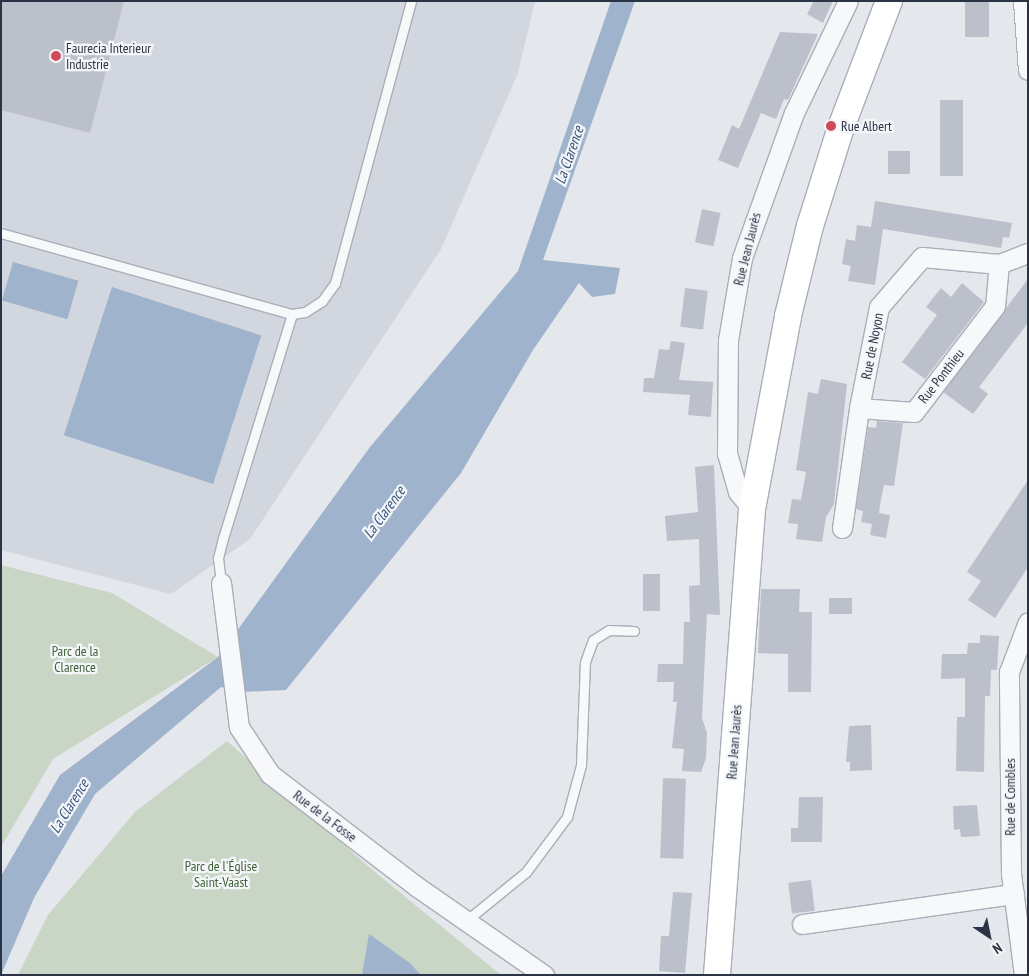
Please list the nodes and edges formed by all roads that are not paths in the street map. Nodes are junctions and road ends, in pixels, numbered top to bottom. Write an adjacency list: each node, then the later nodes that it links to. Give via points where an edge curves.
1 (411, 1): 10 (lane, via 335,283 322,301 306,312)
2 (848, 1): 12 (street, Rue Jean Jaurès, via 794,113 742,258 728,340 727,453 738,492)
3 (889, 1): 12 (main road, Rue Jean Jaurès, via 840,130 810,226 788,316)
4 (1024, 1): 5 (street)
5 (1026, 24): 6 (street)
6 (1028, 70)
7 (1, 234): 10 (lane)
8 (1028, 253): 9 (street)
9 (1000, 264): 11 (street, Rue Ponthieu, via 995,306 914,412); 11 (street, Rue de Noyon, via 922,257 879,307)
10 (292, 314): 14 (lane, via 223,538 218,558)
11 (859, 408): 13 (street)
12 (752, 509): 21 (main road, Rue Jean Jaurès)
13 (842, 528)
14 (221, 583): 18 (street, Rue de la Fosse, via 233,705 239,727 270,774)
15 (1028, 622): 17 (street, Rue de Combles, via 1009,672)
16 (634, 631): 18 (lane, via 609,630 593,640 585,662 581,765 567,817 526,872)
17 (1014, 894): 19 (street); 22 (street, Rue de Combles)
18 (467, 920): 20 (street, Rue de la Fosse)
19 (802, 924)
20 (544, 975)
21 (717, 975)
22 (1024, 975)

